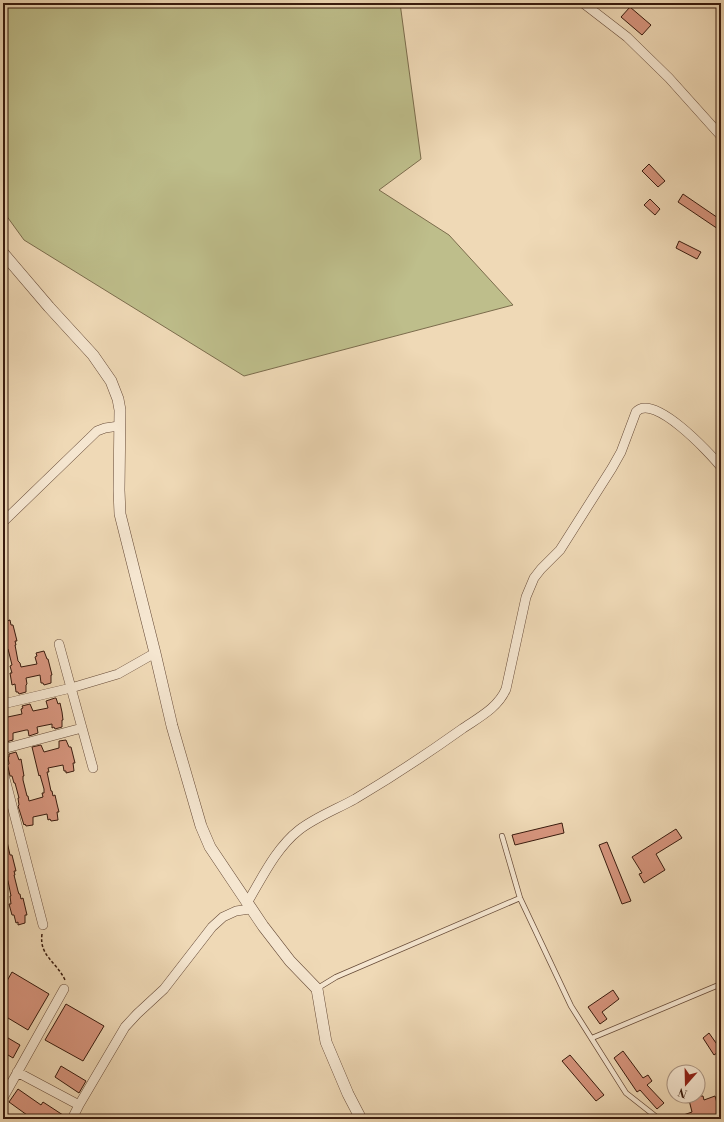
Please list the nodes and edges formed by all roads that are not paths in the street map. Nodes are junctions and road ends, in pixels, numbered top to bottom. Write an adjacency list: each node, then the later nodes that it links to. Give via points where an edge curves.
1 (583, 3): 2 (street, via 627,37 669,78)
2 (721, 136)
3 (3, 252): 4 (street, via 93,355 107,375 118,400)
4 (119, 426): 6 (street, via 97,431); 8 (street, via 120,514)
5 (721, 467): 17 (street, via 702,445 678,424 650,409 639,408 622,452 560,550 530,584 502,697 489,710 398,773 301,828 272,862)
6 (3, 522)
7 (59, 644): 9 (street)
8 (155, 653): 9 (street, via 118,674); 17 (street, via 172,726 201,826 210,848)
9 (71, 688): 10 (street); 11 (street)
10 (3, 704)
11 (82, 728): 12 (street); 13 (street)
12 (3, 749)
13 (93, 768)
14 (3, 771): 18 (street)
15 (502, 836): 16 (lane)
16 (520, 898): 21 (lane, via 336,977); 22 (lane, via 571,1006)
17 (249, 906): 21 (street, via 290,960); 25 (street, via 223,917 212,927 164,989 125,1027)
18 (43, 925)
19 (721, 984): 22 (lane)
20 (64, 989): 23 (street)
21 (317, 989): 27 (street, via 326,1042)
22 (592, 1038): 28 (lane, via 626,1093)
23 (18, 1072): 24 (street); 25 (street)
24 (3, 1098)
25 (79, 1105): 26 (street)
26 (72, 1119)
27 (361, 1119)
28 (659, 1119)

